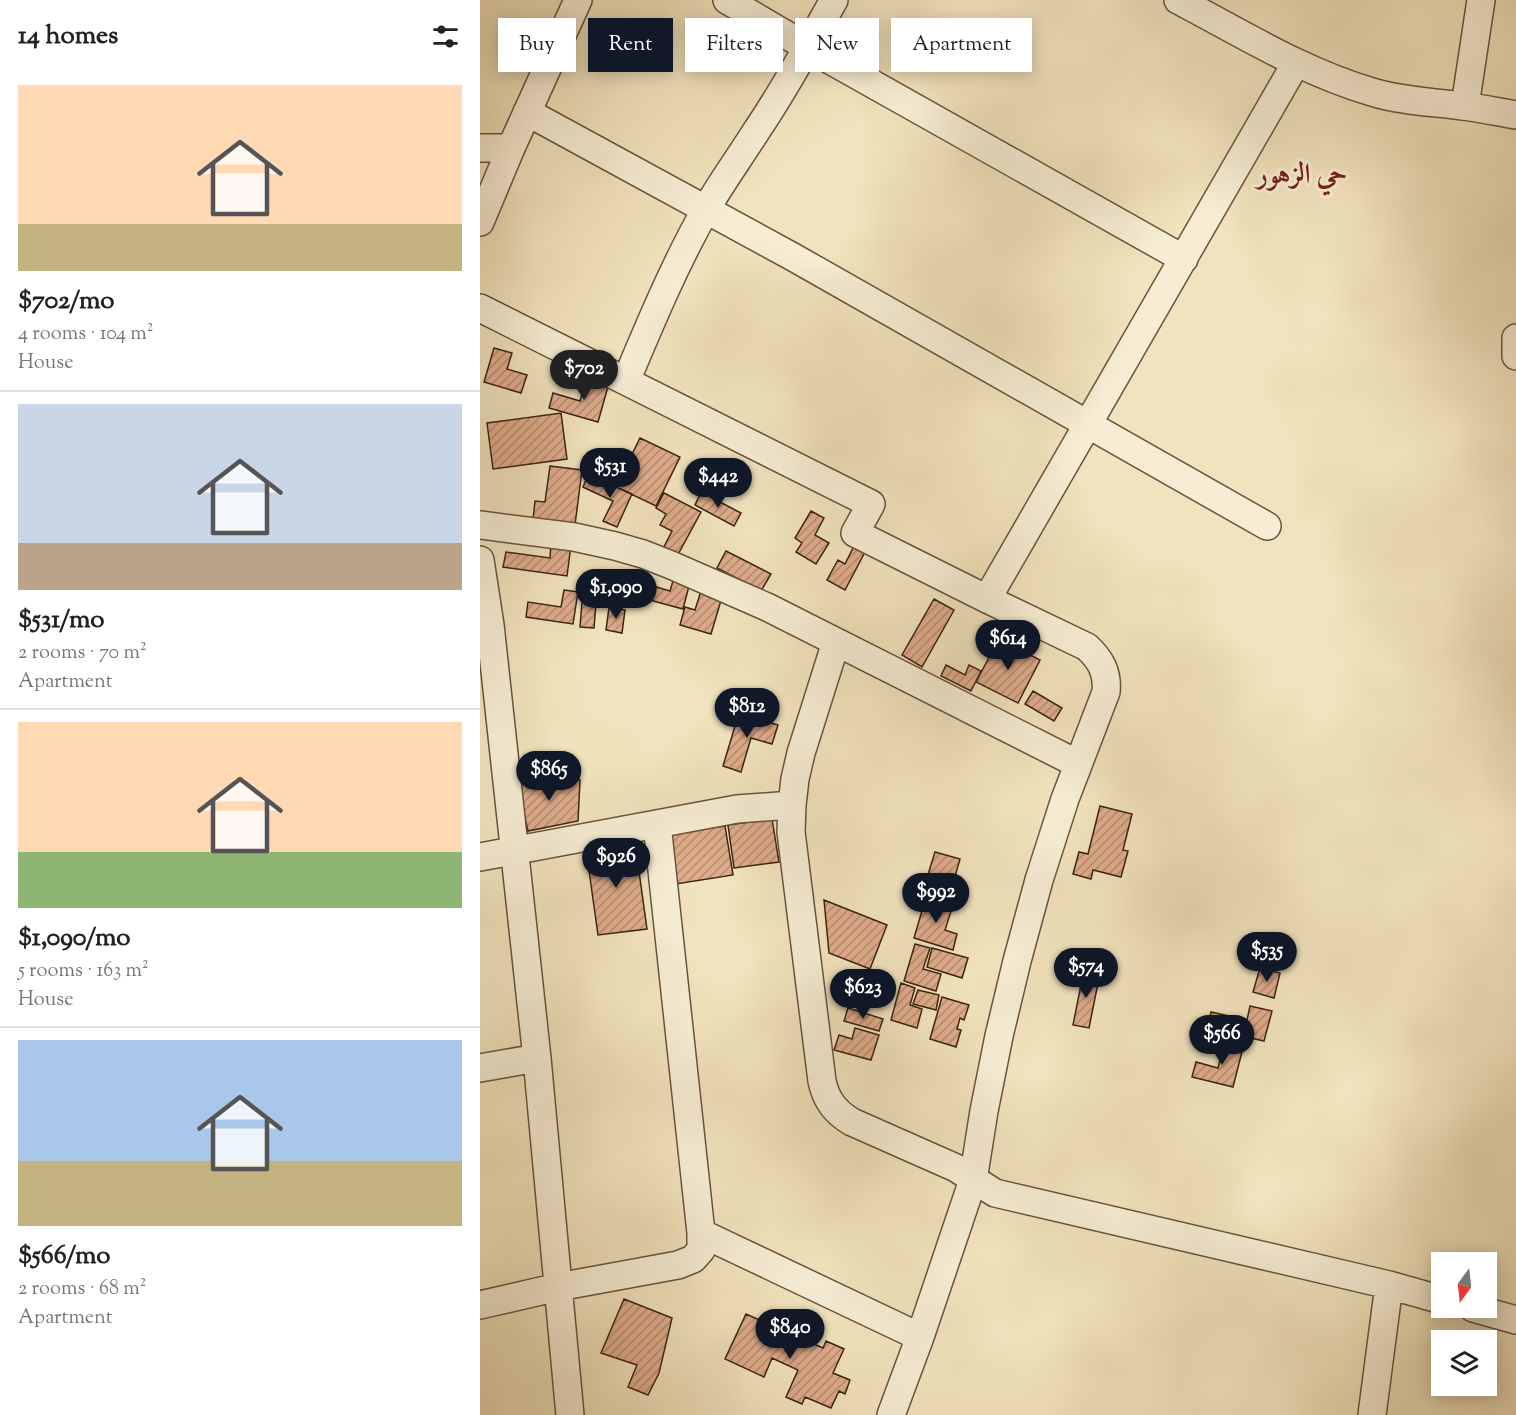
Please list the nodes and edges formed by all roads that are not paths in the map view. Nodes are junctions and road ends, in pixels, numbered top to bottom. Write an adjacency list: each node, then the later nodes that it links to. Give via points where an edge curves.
1 (578, 0): 12 (street)
2 (727, 0): 7 (street)
3 (834, 0): 6 (street)
4 (1178, 0): 8 (street)
5 (1481, 0): 11 (street)
6 (824, 18)
7 (795, 40)
8 (1296, 63): 11 (street, via 1374,93); 18 (street)
9 (795, 67): 16 (street)
10 (851, 72): 18 (street)
11 (1465, 106): 13 (street)
12 (527, 112): 15 (street); 16 (street)
13 (1516, 115)
14 (480, 148): 15 (street)
15 (511, 148): 17 (street)
16 (706, 209): 22 (street, via 664,291); 23 (street)
17 (480, 222)
18 (1184, 259): 23 (street)
19 (480, 308): 22 (street)
20 (1516, 338): 21 (street)
21 (1516, 356)
22 (626, 381): 27 (street, via 870,504 855,533)
23 (1088, 424): 25 (street); 27 (street)
24 (480, 525): 29 (street, via 574,537 644,554)
25 (1267, 526)
26 (480, 560): 28 (street)
27 (987, 599): 30 (street, via 1087,647 1102,666 1106,692)
28 (485, 626): 33 (street)
29 (836, 642): 30 (street); 31 (street, via 801,753)
30 (1078, 764): 37 (street, via 1042,870 1017,961)
31 (792, 806): 32 (street, via 736,809); 37 (street, via 794,858 827,1099 841,1116 956,1168)
32 (657, 824): 33 (street); 38 (street)
33 (514, 851): 34 (street); 35 (street)
34 (480, 857)
35 (537, 1058): 36 (street); 40 (street)
36 (480, 1068)
37 (973, 1180): 39 (street, via 995,1193); 45 (street)
38 (701, 1233): 40 (street, via 701,1250 678,1265); 45 (street)
39 (1389, 1286): 41 (street); 48 (street)
40 (558, 1287): 42 (street); 46 (street)
41 (1431, 1297)
42 (480, 1305)
43 (1497, 1315): 44 (street)
44 (1516, 1320)
45 (920, 1337): 47 (street)
46 (570, 1415)
47 (891, 1415)
48 (1372, 1415)

